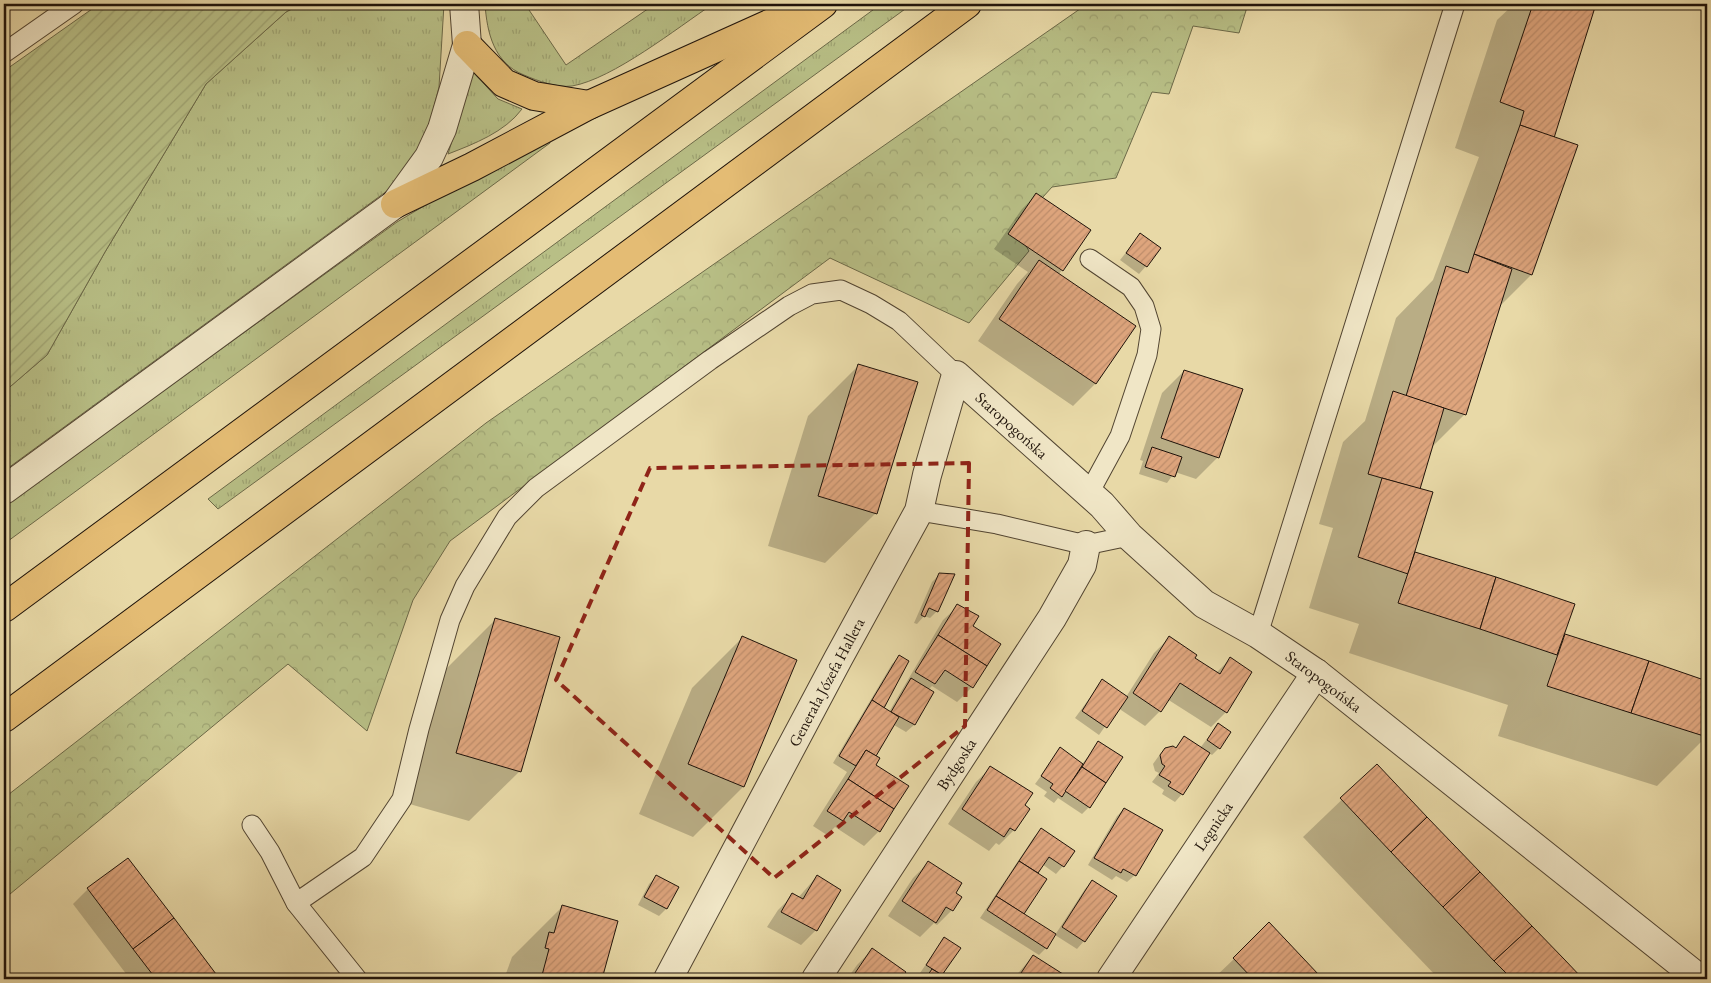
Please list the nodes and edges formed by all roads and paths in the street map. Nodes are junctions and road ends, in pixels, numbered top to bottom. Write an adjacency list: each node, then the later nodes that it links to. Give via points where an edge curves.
1 (74, 4): 8 (lane)
2 (464, 4): 7 (street)
3 (814, 4): 9 (highway)
4 (823, 4): 18 (highway)
5 (967, 4): 21 (highway)
6 (1455, 4): 19 (lane)
7 (466, 45): 9 (highway, via 504,83 534,96); 10 (street, via 442,129 429,157)
8 (4, 53)
9 (589, 105): 10 (highway)
10 (395, 204): 13 (street)
11 (1090, 259): 14 (lane, via 1132,287 1144,306 1151,329 1148,355 1120,436)
12 (956, 375): 14 (street, Staropogońska); 15 (street, Generała Józefa Hallera); 23 (lane, via 899,321 871,304 840,290 812,294 710,360 536,488 507,517 465,586 450,620 402,799 363,857)
13 (4, 490)
14 (1089, 493): 16 (street, Staropogońska)
15 (919, 512): 17 (lane, via 997,524); 25 (street, Generała Józefa Hallera)
16 (1129, 536): 17 (lane); 19 (street, Staropogońska, via 1204,604)
17 (1086, 545): 26 (street, Bydgoska, via 1082,565 1052,618)
18 (4, 608)
19 (1258, 634): 20 (street, Staropogońska)
20 (1316, 673): 27 (street, Legnicka); 28 (street, Staropogońska)
21 (4, 718)
22 (252, 825): 23 (lane)
23 (296, 903): 24 (lane)
24 (357, 979)
25 (668, 979)
26 (816, 979)
27 (1111, 979)
28 (1700, 979)

